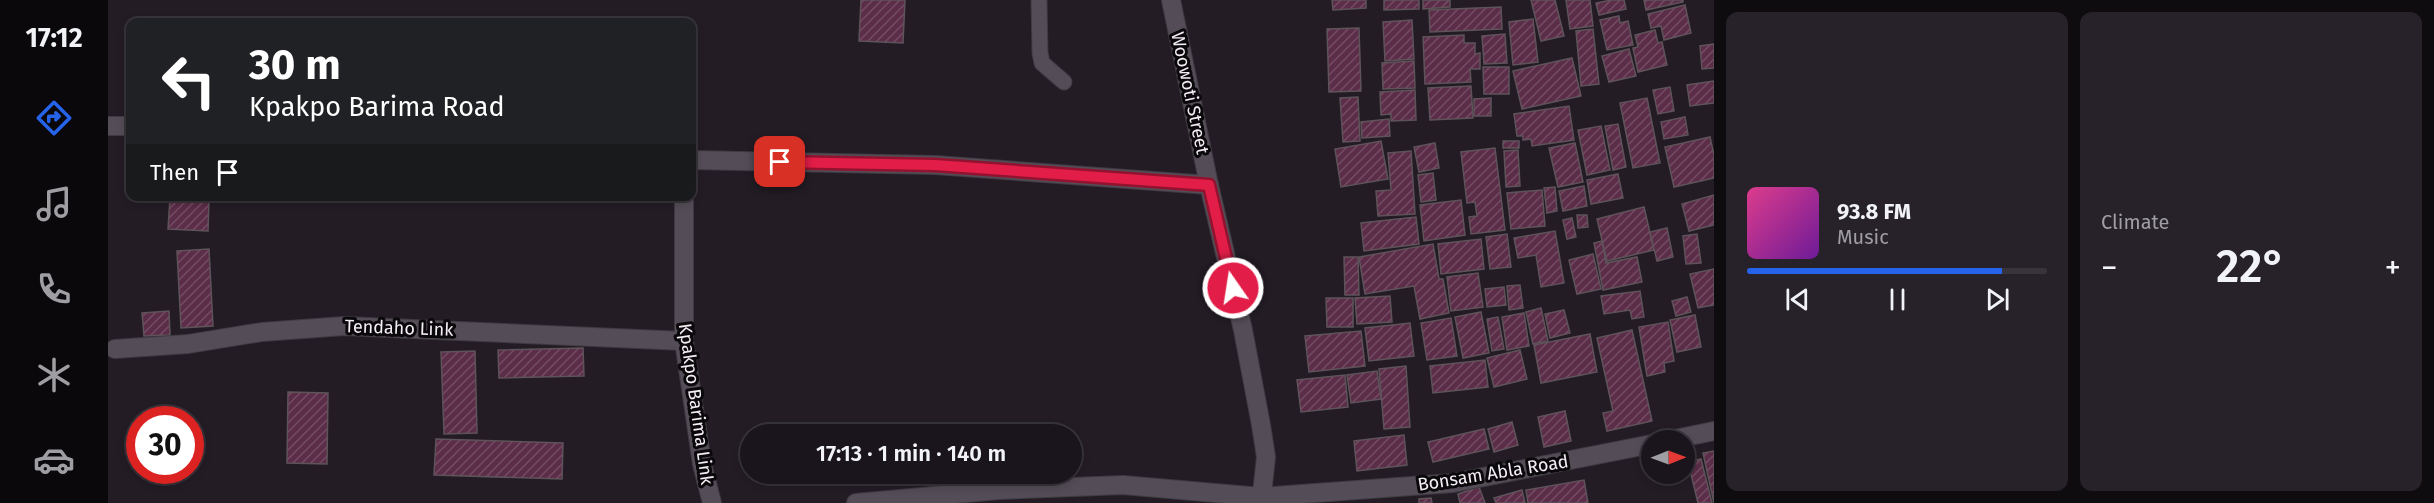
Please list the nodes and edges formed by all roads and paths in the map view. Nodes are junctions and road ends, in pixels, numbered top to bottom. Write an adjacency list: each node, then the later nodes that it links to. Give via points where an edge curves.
1 (1039, 0): 3 (lane, via 1042,63)
2 (1171, 0): 7 (street, Woowoti Street)
3 (1064, 82)
4 (108, 126): 5 (street)
5 (126, 126)
6 (696, 160): 7 (street, via 935,165)
7 (1209, 185): 14 (street, Woowoti Street, via 1261,425 1266,457)
8 (684, 201): 9 (street, Kpakpo Barima Link)
9 (684, 341): 10 (street, Tendaho Link, via 344,326); 15 (street, Kpakpo Barima Link, via 702,464)
10 (115, 349)
11 (1714, 431): 12 (street)
12 (1695, 435)
13 (1641, 446): 14 (street, Bonsam Abla Road, via 1453,483)
14 (1261, 500): 16 (street, via 1123,485 999,490)
15 (712, 503)
16 (856, 503)

